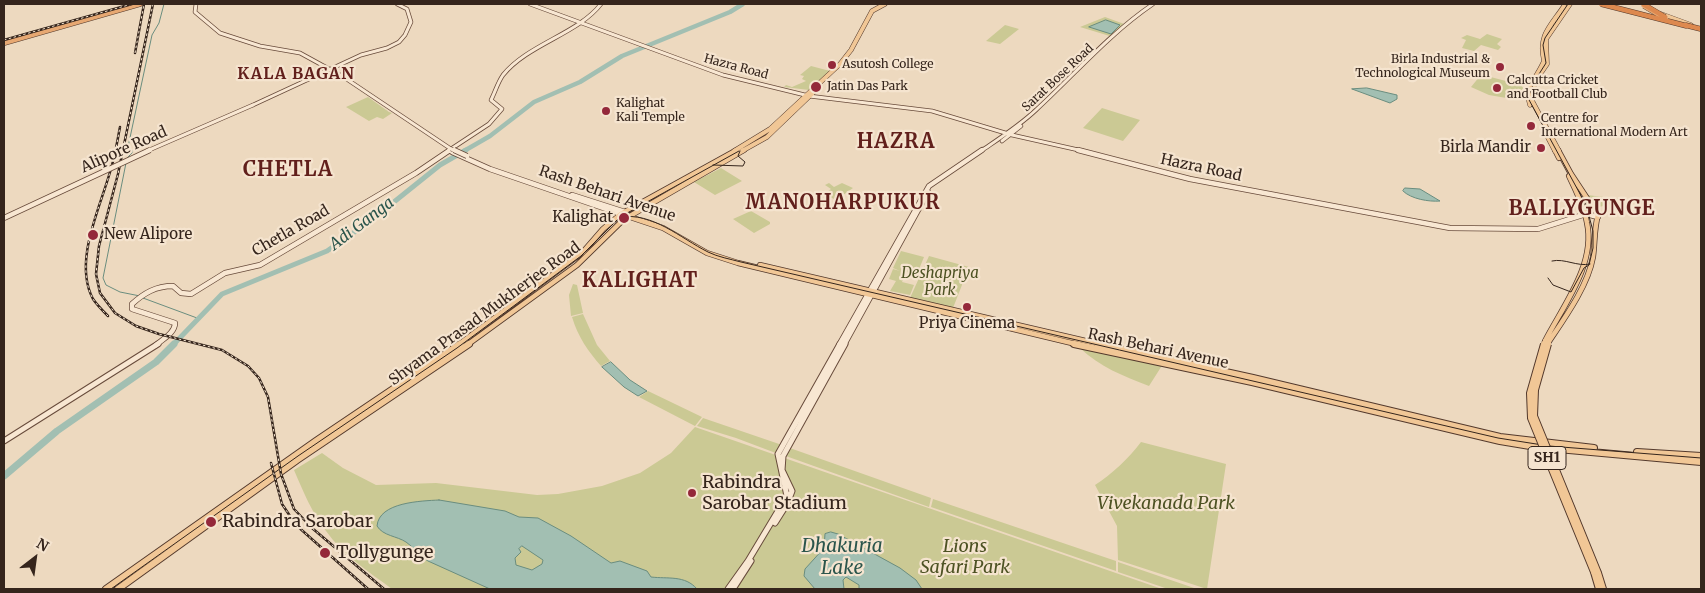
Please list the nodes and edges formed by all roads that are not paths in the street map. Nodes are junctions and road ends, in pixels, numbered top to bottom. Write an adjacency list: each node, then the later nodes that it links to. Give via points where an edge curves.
1 (139, 4): 17 (highway)
2 (196, 4): 19 (main road, via 195,12 216,32 260,46 300,52)
3 (397, 4): 19 (main road, Alipore Road, via 408,9 411,22 399,42)
4 (532, 4): 15 (main road)
5 (601, 4): 15 (main road)
6 (886, 4): 20 (main road, Shyama Prasad Mukherjee Road, via 874,11 842,67)
7 (1152, 4): 21 (main road, via 1127,22)
8 (1157, 4): 21 (main road, Sarat Bose Road, via 1128,24)
9 (1566, 4): 24 (main road, SH1, via 1542,41 1543,63 1532,81 1527,98 1580,196)
10 (1570, 4): 26 (main road, via 1546,39 1547,62 1530,97)
11 (1600, 4): 12 (highway, bridge, via 1686,26 1656,15); 14 (main road)
12 (1643, 4): 13 (main road); 14 (main road); 16 (highway, bridge, via 1661,16)
13 (1668, 17): 14 (main road); 16 (main road)
14 (1662, 18): 16 (main road)
15 (579, 23): 18 (main road); 18 (main road); 29 (main road, Chetla Road, via 523,56 502,76 491,100 502,109 489,124 402,182 262,264 225,273 191,294 181,293 171,285 148,291 132,304 132,309 175,323 171,334)
16 (1701, 29)
17 (4, 42)
18 (643, 43): 20 (main road, Hazra Road, via 714,73)
19 (329, 69): 22 (main road, bridge, via 428,138); 25 (main road, Alipore Road, bridge)
20 (810, 94): 21 (main road, Hazra Road, via 932,112); 23 (main road, Shyama Prasad Mukherjee Road, via 767,137)
21 (1010, 134): 24 (main road, Hazra Road, via 1190,179 1450,228 1538,229); 27 (main road, Sarat Bose Road, via 933,186); 27 (main road, via 929,186)
22 (466, 156): 23 (main road, Rash Behari Avenue); 23 (main road, via 497,172)
23 (627, 214): 27 (main road, Rash Behari Avenue, via 666,226 713,252); 33 (main road, Shyama Prasad Mukherjee Road, via 603,229 583,252 485,325); 34 (main road, Shyama Prasad Mukherjee Road, via 577,265 454,355)
24 (1586, 214): 26 (main road); 28 (main road, SH1, via 1589,230 1587,257)
25 (4, 217)
26 (1598, 217): 28 (main road, SH1, via 1588,274)
27 (871, 293): 30 (main road, Rash Behari Avenue, via 1500,437); 31 (main road, Rash Behari Avenue, via 1500,442); 35 (main road, via 778,454 778,470 787,488 787,496); 36 (main road, via 788,447 781,466 791,486 790,498)
28 (1551, 334): 32 (main road, SH1, bridge, via 1546,342 1535,390 1534,416)
29 (4, 441)
30 (1701, 456)
31 (1701, 462)
32 (1600, 588)
33 (106, 589)
34 (118, 589)
35 (728, 589)
36 (733, 589)

